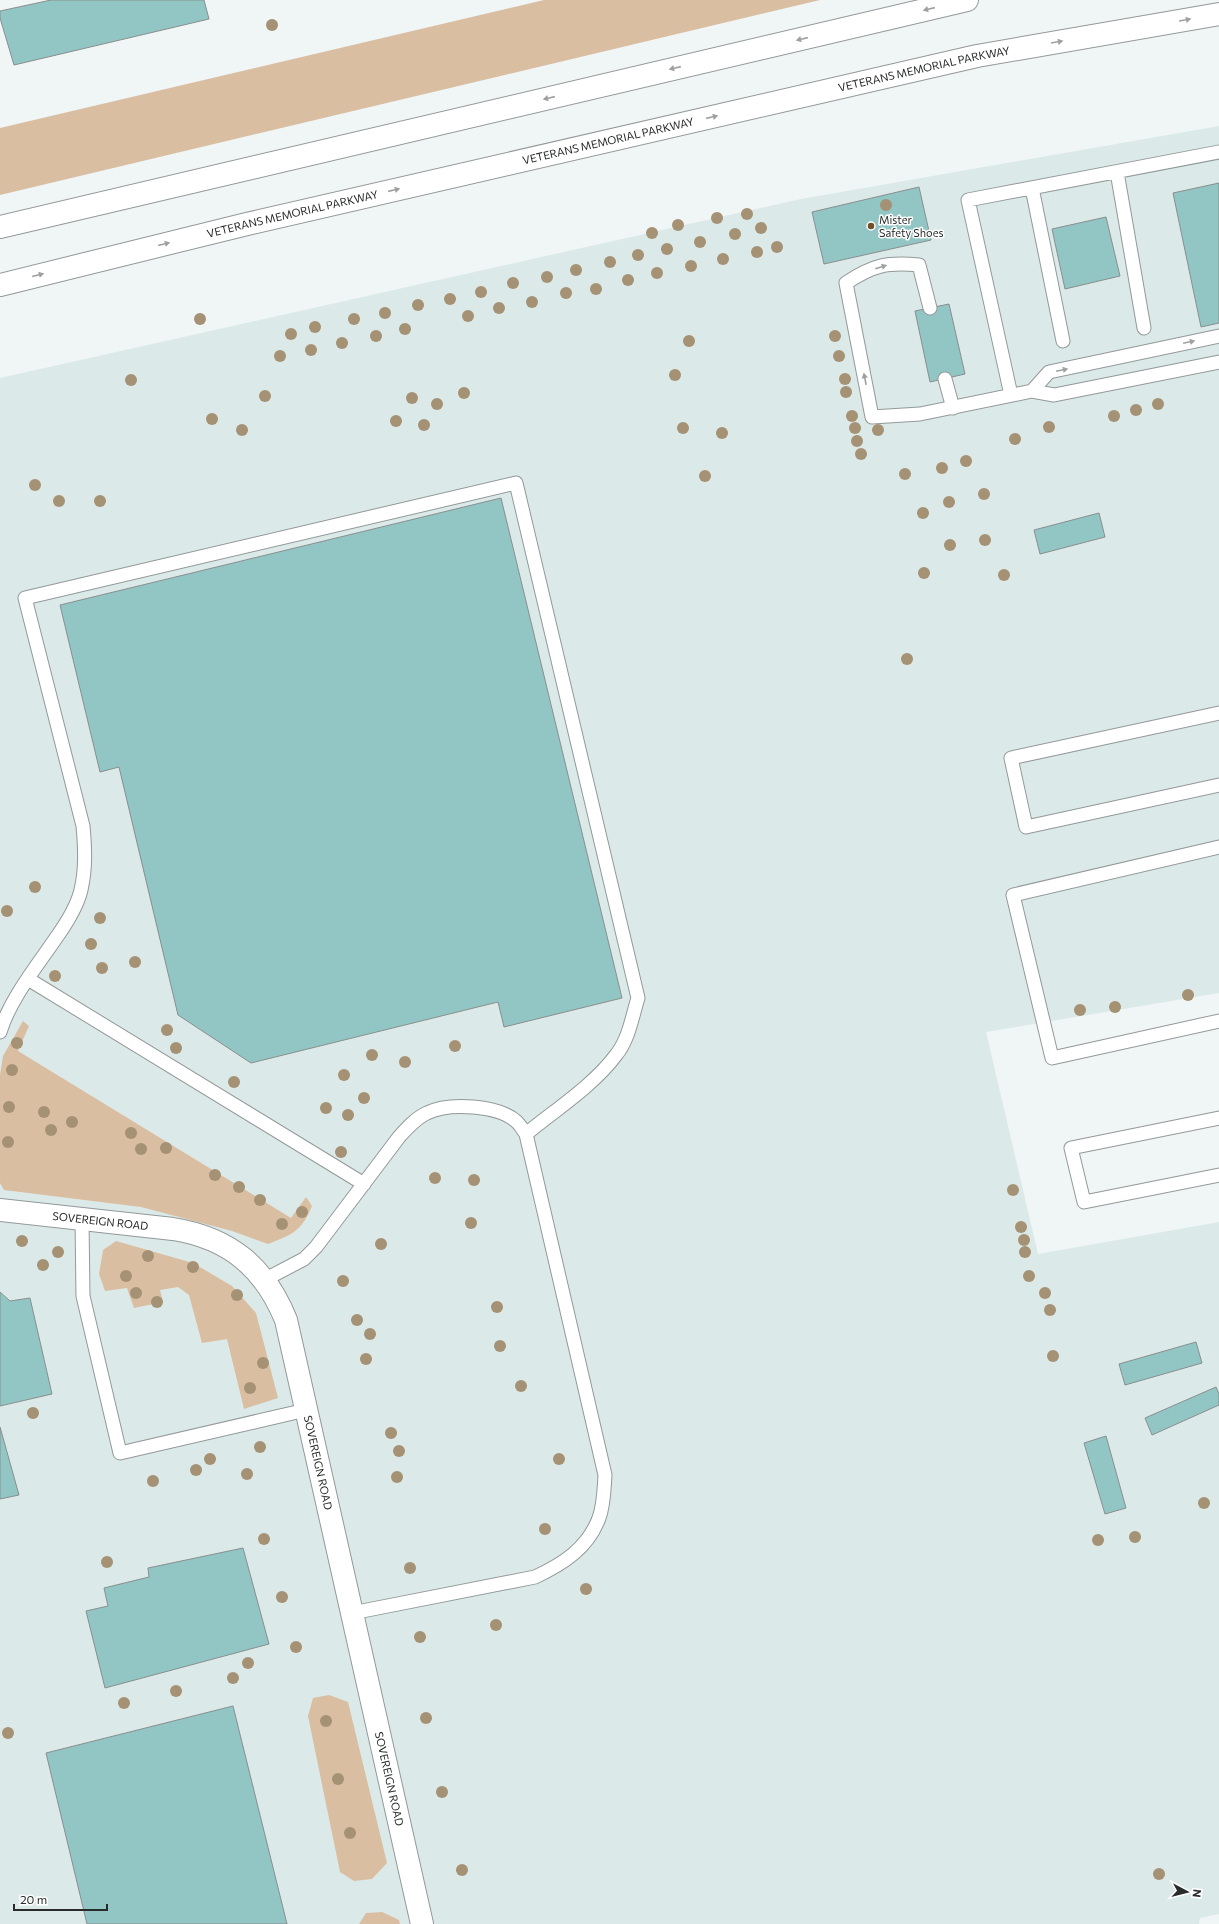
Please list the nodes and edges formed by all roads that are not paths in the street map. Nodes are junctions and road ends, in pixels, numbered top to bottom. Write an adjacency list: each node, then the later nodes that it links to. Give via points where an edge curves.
1 (966, 0): 6 (main road, one-way to 6)
2 (1219, 14): 7 (main road, VETERANS MEMORIAL PARKWAY, one-way to 2, via 247,224 977,56)
3 (1219, 152): 4 (lane)
4 (1117, 172): 5 (lane); 9 (lane)
5 (1032, 188): 11 (lane); 15 (lane, via 968,200)
6 (0, 226)
7 (0, 285)
8 (930, 308): 16 (lane, one-way to 8, via 920,414 872,417 846,284 862,272 892,263 919,265)
9 (1144, 328)
10 (1219, 336): 14 (lane, one-way to 10, via 1048,372)
11 (1063, 341)
12 (1219, 362): 14 (lane, via 1054,395)
13 (945, 378): 16 (lane)
14 (1032, 392): 15 (lane)
15 (1011, 395): 16 (lane)
16 (953, 408)
17 (1219, 713): 18 (lane, via 1011,758 1026,827)
18 (1219, 785)
19 (1219, 847): 21 (lane, via 1013,895 1052,1058)
20 (28, 979): 22 (lane, via 3,1020); 24 (lane, via 68,921 81,891 86,860 83,826 25,598 516,483 638,998 627,1036 617,1055 592,1080); 26 (lane)
21 (1219, 1021)
22 (0, 1032)
23 (1219, 1118): 25 (lane, via 1071,1148 1084,1202)
24 (526, 1134): 26 (lane, via 516,1121 501,1114 483,1109 446,1106 427,1113 410,1125); 31 (lane, via 605,1475 599,1518 579,1550 561,1565 535,1577)
25 (1219, 1175)
26 (364, 1184): 29 (lane, via 316,1247 304,1258)
27 (0, 1210): 28 (main road, SOVEREIGN ROAD)
28 (82, 1219): 29 (main road, SOVEREIGN ROAD, via 198,1234 233,1250); 30 (lane, via 84,1296 120,1453)
29 (264, 1280): 30 (main road, SOVEREIGN ROAD, via 276,1297 286,1320)
30 (306, 1410): 31 (main road, SOVEREIGN ROAD)
31 (352, 1613): 32 (main road, SOVEREIGN ROAD)
32 (422, 1924)

